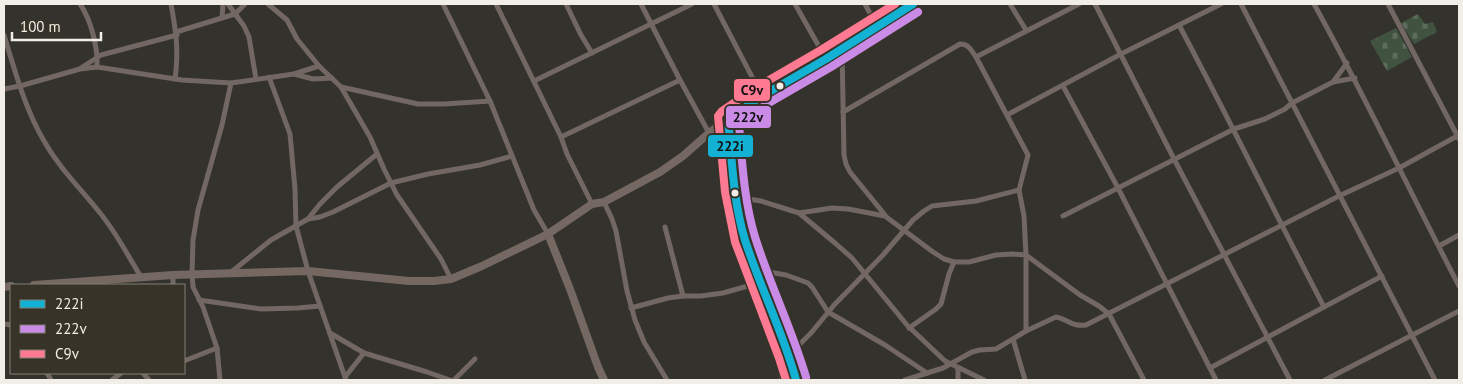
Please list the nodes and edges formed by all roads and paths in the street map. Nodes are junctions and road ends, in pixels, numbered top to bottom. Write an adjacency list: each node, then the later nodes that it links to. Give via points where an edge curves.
1 (80, 4): 34 (street, via 88,19)
2 (171, 4): 29 (street)
3 (223, 4): 24 (street)
4 (228, 4): 23 (street)
5 (245, 4): 23 (street)
6 (268, 4): 38 (street, via 287,20 297,39)
7 (443, 4): 56 (street)
8 (496, 4): 48 (street)
9 (566, 4): 32 (street)
10 (642, 4): 25 (street)
11 (692, 4): 25 (street)
12 (714, 4): 55 (street)
13 (795, 4): 36 (street)
14 (865, 4): 27 (street)
15 (913, 4): 27 (street)
16 (1010, 4): 28 (street)
17 (1079, 4): 28 (street)
18 (1095, 4): 33 (street)
19 (1221, 4): 26 (street)
20 (1241, 4): 57 (street)
21 (1314, 4): 37 (street)
22 (1388, 4): 64 (street)
23 (236, 14): 24 (street); 43 (street, via 248,38)
24 (222, 18): 29 (street)
25 (651, 24): 32 (street); 47 (street)
26 (1179, 25): 33 (street); 61 (street)
27 (877, 26): 31 (street)
28 (1026, 30): 35 (street)
29 (177, 34): 34 (street); 46 (street)
30 (4, 35): 51 (street)
31 (842, 49): 36 (street); 58 (street)
32 (592, 53): 48 (street)
33 (1121, 54): 52 (street); 67 (street)
34 (97, 57): 39 (street); 40 (street)
35 (976, 57): 58 (street, via 969,47 960,44); 59 (street)
36 (826, 59): 55 (street)
37 (1347, 63): 45 (street); 49 (street)
38 (319, 66): 41 (street); 44 (street)
39 (97, 67): 40 (street); 46 (street)
40 (80, 69): 51 (street)
41 (294, 74): 42 (street); 44 (street, via 313,79)
42 (269, 77): 43 (street); 80 (street, via 290,134)
43 (256, 78): 50 (street)
44 (332, 78): 53 (street)
45 (1355, 78): 49 (street); 68 (street)
46 (175, 79): 50 (street)
47 (680, 80): 62 (street); 63 (street)
48 (534, 81): 63 (street)
49 (1333, 82): 57 (street)
50 (231, 83): 94 (street, via 198,210)
51 (20, 86): 54 (street); 97 (street, via 44,141 63,171 101,213)
52 (1063, 86): 59 (street); 70 (street)
53 (341, 88): 56 (street, via 418,104); 65 (street)
54 (4, 89)
55 (762, 96): 60 (street)
56 (490, 101): 66 (street)
57 (1292, 103): 61 (street, via 1266,119); 72 (street)
58 (843, 112): 77 (street, via 846,164)
59 (1007, 115): 71 (street, via 1028,155)
60 (728, 119): 62 (street); 73 (street)
61 (1234, 129): 67 (street); 81 (street)
62 (709, 133): 74 (street, via 660,172)
63 (561, 137): 75 (street, via 566,154)
64 (1459, 137): 68 (street)
65 (377, 154): 69 (street); 79 (street, via 336,187)
66 (512, 156): 69 (street); 84 (street, via 534,210)
67 (1174, 159): 70 (street); 87 (street)
68 (1398, 168): 72 (street); 86 (street)
69 (390, 183): 79 (street, via 341,208); 98 (street)
70 (1118, 188): 78 (street); 102 (street)
71 (1019, 190): 83 (street, via 976,201 932,206); 88 (street)
72 (1340, 196): 81 (street); 96 (street)
73 (736, 197): 76 (street); 90 (street, via 745,240)
74 (604, 202): 75 (street); 108 (street, via 616,231)
75 (592, 204): 84 (street)
76 (799, 213): 77 (street, via 832,208); 93 (street, via 836,243)
77 (885, 216): 83 (street)
78 (1063, 216)
79 (308, 219): 80 (street)
80 (296, 226): 91 (street); 92 (street, via 271,240)
81 (1282, 226): 87 (street); 107 (street)
82 (665, 227): 104 (street)
83 (904, 231): 89 (street, via 933,252); 93 (street)
84 (548, 234): 98 (street); 131 (street)
85 (1459, 235): 86 (street)
86 (1439, 246): 103 (street)
87 (1225, 254): 102 (street); 116 (street)
88 (1026, 255): 89 (street, via 996,255); 111 (street); 113 (street)
89 (954, 262): 112 (street, via 941,304)
90 (755, 267): 99 (street); 110 (street, via 808,283)
91 (308, 271): 92 (street); 98 (street, via 409,281); 106 (street)
92 (230, 273): 94 (street)
93 (865, 273): 110 (street); 112 (street)
94 (192, 274): 95 (street); 105 (street, via 193,288)
95 (173, 275): 97 (street); 101 (street)
96 (1382, 276): 107 (street); 115 (street)
97 (141, 277): 100 (street)
98 (452, 279)
99 (762, 282): 104 (street, via 723,293); 120 (street)
100 (67, 284)
101 (173, 284)
102 (1167, 284): 111 (street); 125 (street)
103 (1459, 286)
104 (682, 296): 108 (street)
105 (199, 300): 106 (street, via 261,309); 118 (street)
106 (320, 306): 114 (street)
107 (1324, 307): 116 (street)
108 (631, 308): 132 (street, via 644,342)
109 (1459, 311): 115 (street)
110 (828, 312): 120 (street); 126 (street)
111 (1110, 314): 113 (street, via 1079,326 1056,317); 139 (street)
112 (909, 328): 123 (street)
113 (1026, 331): 117 (street)
114 (330, 333): 119 (street); 127 (street)
115 (1412, 335): 142 (street); 143 (street)
116 (1268, 338): 125 (street); 141 (street)
117 (1013, 339): 123 (street, via 996,349 972,352); 138 (street)
118 (217, 348): 122 (street); 128 (street)
119 (364, 353): 127 (street); 129 (street)
120 (789, 355): 133 (street); 134 (street)
121 (475, 359): 130 (street)
122 (185, 362)
123 (951, 365): 124 (street); 126 (street)
124 (958, 368): 136 (street); 137 (street)
125 (1210, 368): 140 (street)
126 (927, 373): 135 (street)
127 (346, 378)
128 (220, 380)
129 (450, 380)
130 (454, 380)
131 (604, 380)
132 (667, 380)
133 (781, 380)
134 (796, 380)
135 (905, 380)
136 (958, 380)
137 (984, 380)
138 (1024, 380)
139 (1144, 380)
140 (1216, 380)
141 (1290, 380)
142 (1325, 380)
143 (1436, 380)

